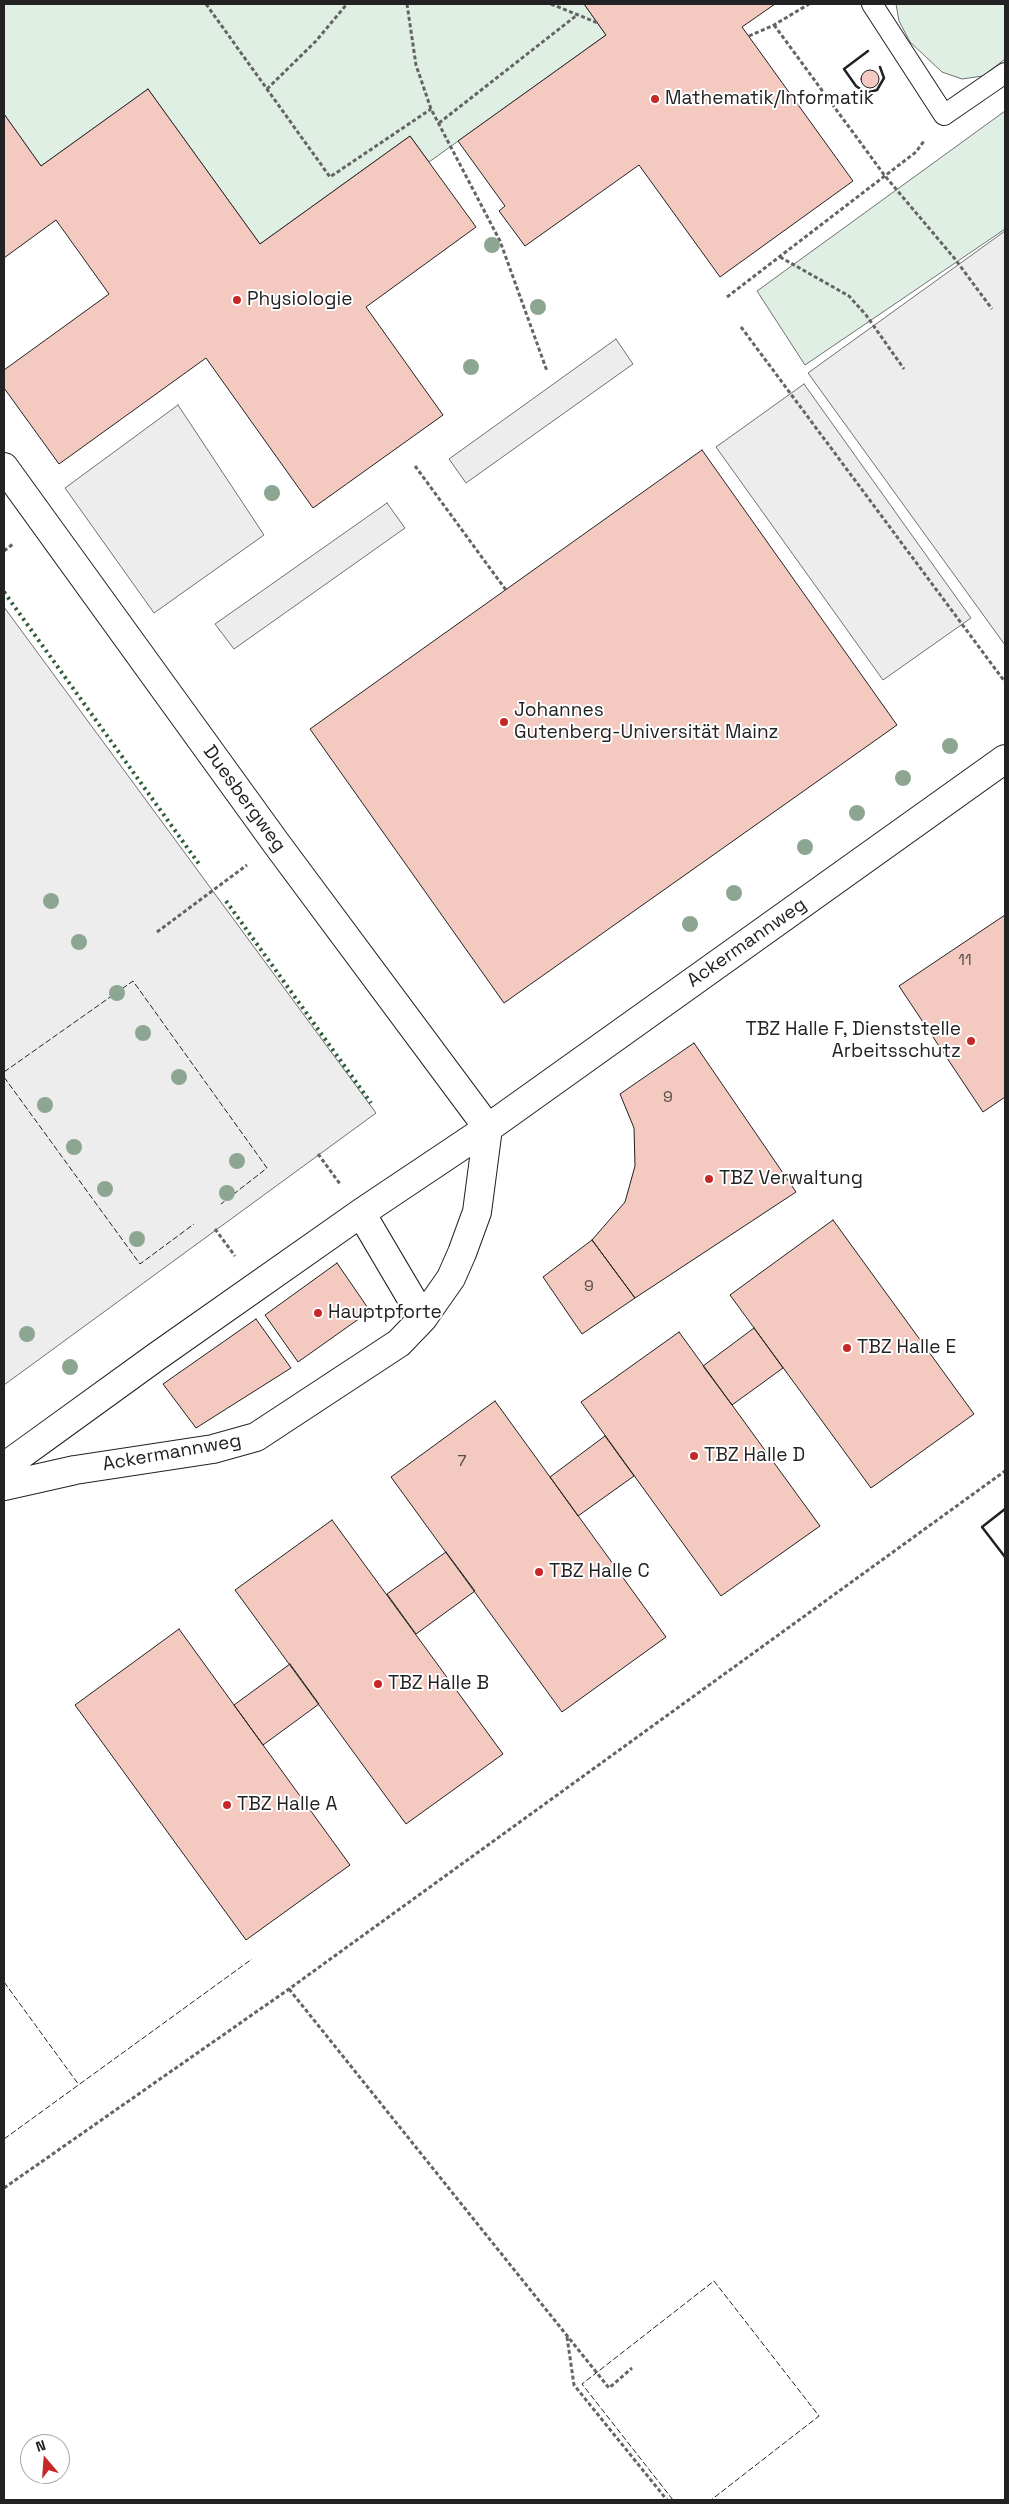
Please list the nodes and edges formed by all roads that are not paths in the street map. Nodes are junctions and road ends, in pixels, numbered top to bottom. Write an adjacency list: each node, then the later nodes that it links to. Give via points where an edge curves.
1 (872, 4): 2 (lane, via 944,116)
2 (1005, 73)
3 (4, 467): 5 (street, Duesbergweg, via 276,843)
4 (1005, 759): 5 (street, Ackermannweg)
5 (488, 1128): 6 (street, Ackermannweg); 7 (street, Ackermannweg, via 477,1212 451,1278)
6 (361, 1213): 7 (street); 8 (street, Ackermannweg, via 148,1362)
7 (423, 1318): 9 (street, Ackermannweg, via 399,1343 256,1437 213,1449 75,1470)
8 (4, 1468)
9 (4, 1486)

